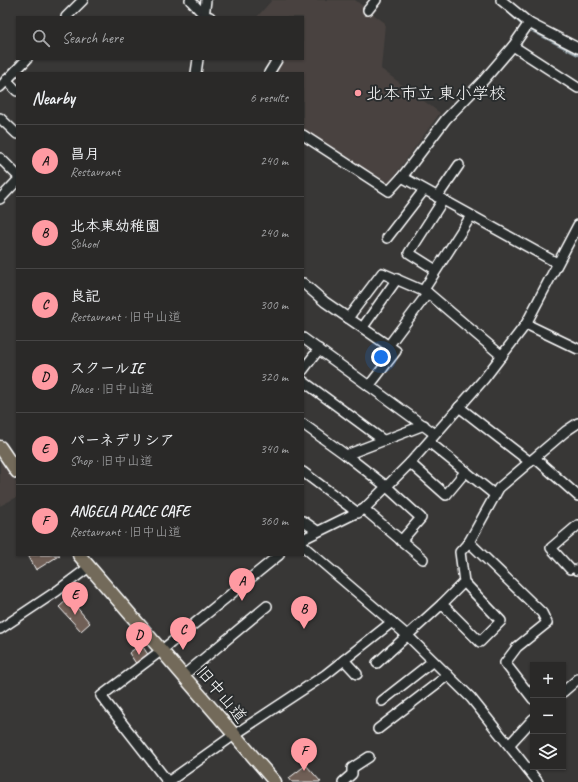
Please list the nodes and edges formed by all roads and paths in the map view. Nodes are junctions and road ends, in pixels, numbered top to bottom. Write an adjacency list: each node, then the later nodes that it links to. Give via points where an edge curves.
1 (83, 0): 7 (street)
2 (190, 0): 8 (street)
3 (206, 0): 8 (street)
4 (376, 0): 6 (street)
5 (502, 0): 9 (street)
6 (368, 10)
7 (67, 16)
8 (206, 16)
9 (529, 23): 10 (street); 11 (street)
10 (513, 46): 18 (street); 26 (street, via 446,119)
11 (578, 48)
12 (26, 60): 17 (street)
13 (198, 60): 15 (street)
14 (277, 60): 16 (street)
15 (196, 72)
16 (270, 72)
17 (3, 84): 19 (street)
18 (578, 88)
19 (16, 90)
20 (0, 118): 21 (street)
21 (16, 133)
22 (304, 136): 26 (street, via 389,191)
23 (0, 158): 25 (street)
24 (459, 165): 29 (street)
25 (16, 174)
26 (402, 177): 28 (street)
27 (16, 182): 30 (street)
28 (424, 190): 29 (street); 33 (street)
29 (440, 198): 31 (street); 35 (street, via 409,254)
30 (0, 199)
31 (471, 216): 34 (street); 35 (street)
32 (578, 225): 34 (street)
33 (387, 238)
34 (557, 263): 40 (street)
35 (436, 270): 38 (street)
36 (397, 279): 38 (street); 39 (street, via 382,273); 41 (street)
37 (304, 284): 39 (street)
38 (426, 292): 43 (street); 46 (street)
39 (348, 318): 41 (street)
40 (526, 324): 44 (street); 46 (street)
41 (363, 327): 43 (street)
42 (304, 339): 45 (street)
43 (389, 345): 49 (street, via 396,352)
44 (578, 349)
45 (319, 350): 47 (street); 49 (street)
46 (502, 356): 50 (street)
47 (304, 369)
48 (304, 382): 55 (street)
49 (369, 386): 52 (street)
50 (459, 407): 54 (street); 59 (street)
51 (304, 425): 58 (street)
52 (424, 425): 54 (street); 55 (street)
53 (577, 426): 59 (street, via 566,431)
54 (435, 434): 56 (street)
55 (383, 440): 58 (street)
56 (428, 442): 60 (street); 62 (street)
57 (0, 448): 61 (main road)
58 (346, 455): 64 (street)
59 (533, 460): 65 (street, via 499,488); 66 (street)
60 (410, 463): 62 (street, via 446,495); 64 (street)
61 (16, 471)
62 (466, 471): 65 (street)
63 (304, 473): 67 (street)
64 (387, 488): 67 (street); 72 (street, via 421,518)
65 (495, 495): 73 (street)
66 (578, 496)
67 (361, 511): 70 (street); 72 (street)
68 (304, 522): 70 (street)
69 (578, 526): 79 (street, via 551,548)
70 (317, 531): 71 (street)
71 (304, 538)
72 (401, 541): 77 (street)
73 (469, 542): 80 (street, via 460,552); 95 (street, via 542,613 547,623 517,647 504,663)
74 (304, 547): 83 (street)
75 (80, 556): 78 (main road, 旧中山道)
76 (278, 556): 86 (street)
77 (423, 559)
78 (89, 567): 84 (street, via 51,596); 86 (main road, 旧中山道)
79 (575, 569)
80 (464, 582): 81 (street); 81 (street, via 501,621 480,642)
81 (442, 604): 85 (street)
82 (267, 606): 91 (street)
83 (392, 622): 85 (street); 87 (street)
84 (0, 629)
85 (408, 636): 88 (street); 89 (street)
86 (162, 650): 91 (main road, 旧中山道); 99 (street, via 101,696 168,782)
87 (344, 660): 90 (street); 99 (street)
88 (433, 661): 92 (street); 96 (street)
89 (377, 663)
90 (356, 674)
91 (184, 675): 99 (main road, 旧中山道)
92 (448, 675): 98 (street); 100 (street, via 471,698)
93 (578, 679): 94 (street)
94 (566, 689)
95 (532, 698)
96 (382, 701)
97 (530, 722): 100 (street)
98 (378, 729)
99 (234, 735): 102 (main road, 旧中山道)
100 (509, 745): 104 (street)
101 (369, 757): 103 (street, via 352,768 352,774)
102 (275, 782)
103 (342, 782)
104 (538, 782)

